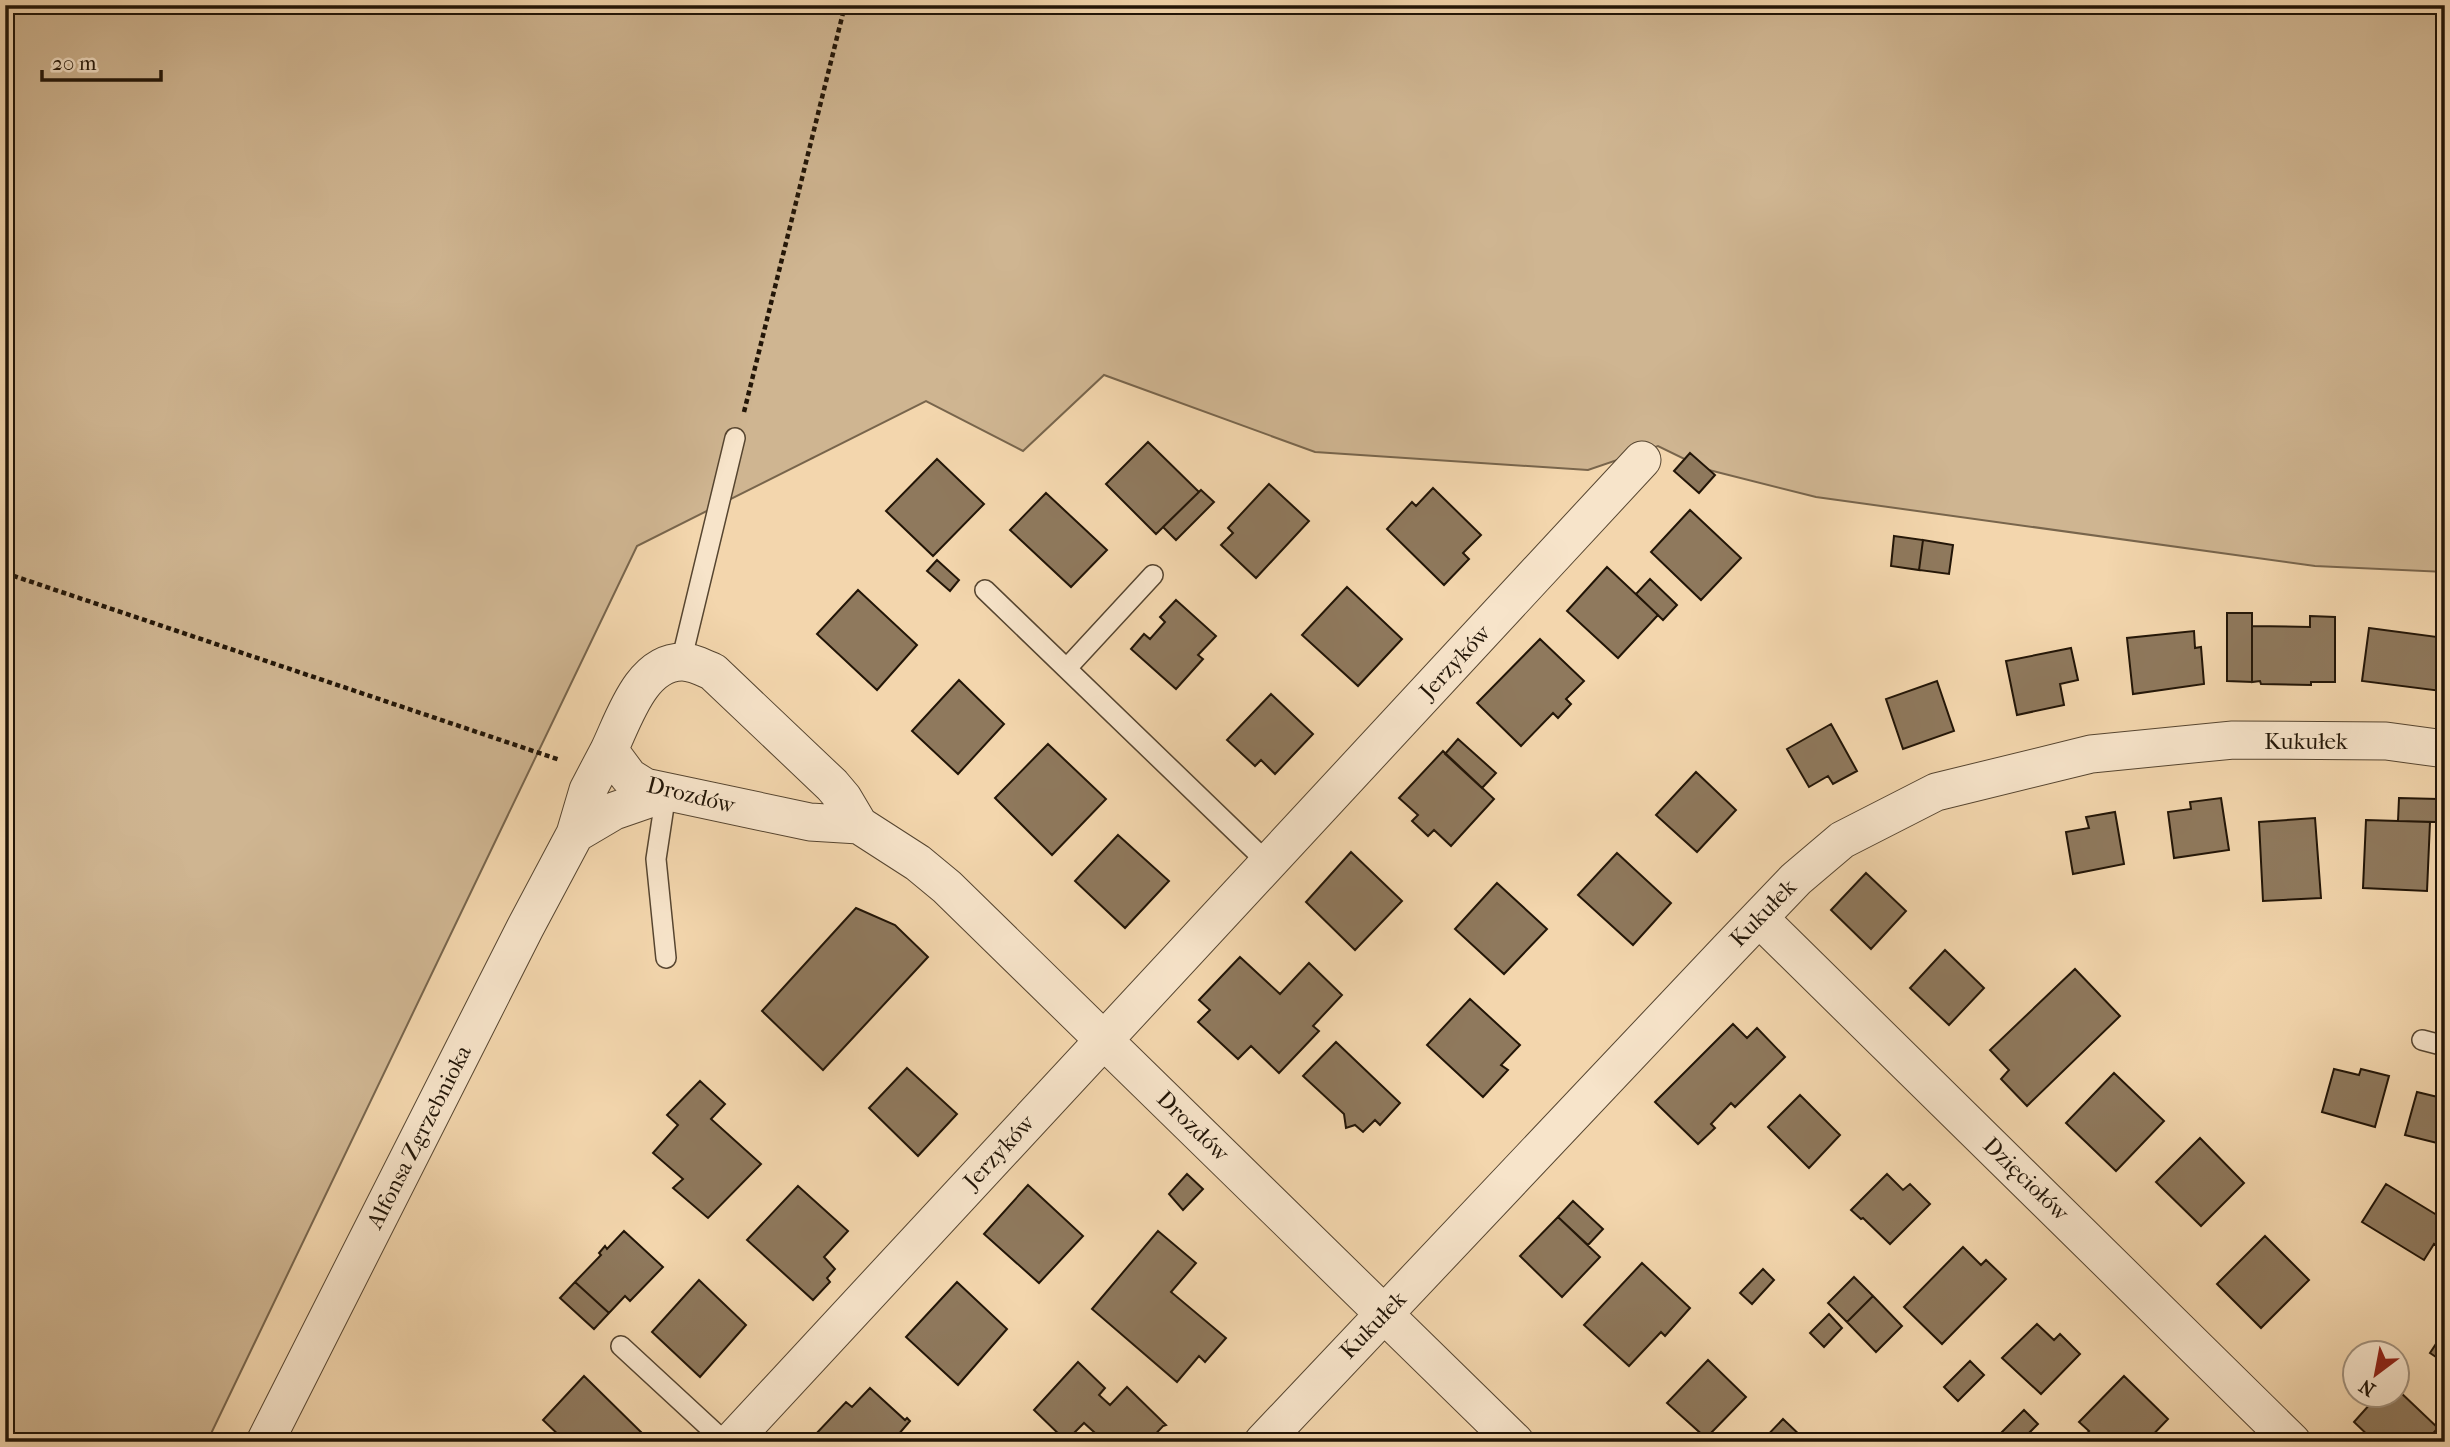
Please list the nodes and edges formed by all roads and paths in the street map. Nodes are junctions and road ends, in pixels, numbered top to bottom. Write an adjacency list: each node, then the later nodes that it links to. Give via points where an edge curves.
1 (845, 5): 2 (path)
2 (735, 438): 7 (lane)
3 (1642, 460): 14 (street, Jerzyków)
4 (5, 573): 10 (path, via 580,767)
5 (1153, 575): 8 (lane)
6 (985, 590): 8 (lane)
7 (681, 662): 10 (street, via 656,671 639,690); 12 (street, Drozdów, via 713,672 832,785)
8 (1067, 668): 14 (lane)
9 (2445, 750): 15 (street, Kukułek, via 2386,741 2233,740 2065,760 1936,792 1842,840)
10 (602, 762): 11 (street, Drozdów, via 645,787); 13 (street, Alfonsa Zgrzebnioka)
11 (666, 793): 12 (street, Drozdów, via 810,822); 13 (street, via 614,811); 16 (lane, via 656,859)
12 (859, 825): 17 (street, Drozdów, via 933,874)
13 (576, 834): 22 (street, Alfonsa Zgrzebnioka)
14 (1268, 863): 17 (street, Jerzyków)
15 (1759, 918): 20 (street, Kukułek); 27 (street, Dzięciołów)
16 (666, 958)
17 (1103, 1039): 20 (street, Drozdów); 24 (street, Jerzyków)
18 (2422, 1040): 19 (lane)
19 (2445, 1046)
20 (1384, 1314): 25 (street, Kukułek); 26 (street, Drozdów)
21 (621, 1346): 23 (lane)
22 (265, 1442)
23 (725, 1442)
24 (731, 1442)
25 (1263, 1442)
26 (1515, 1442)
27 (2292, 1442)

